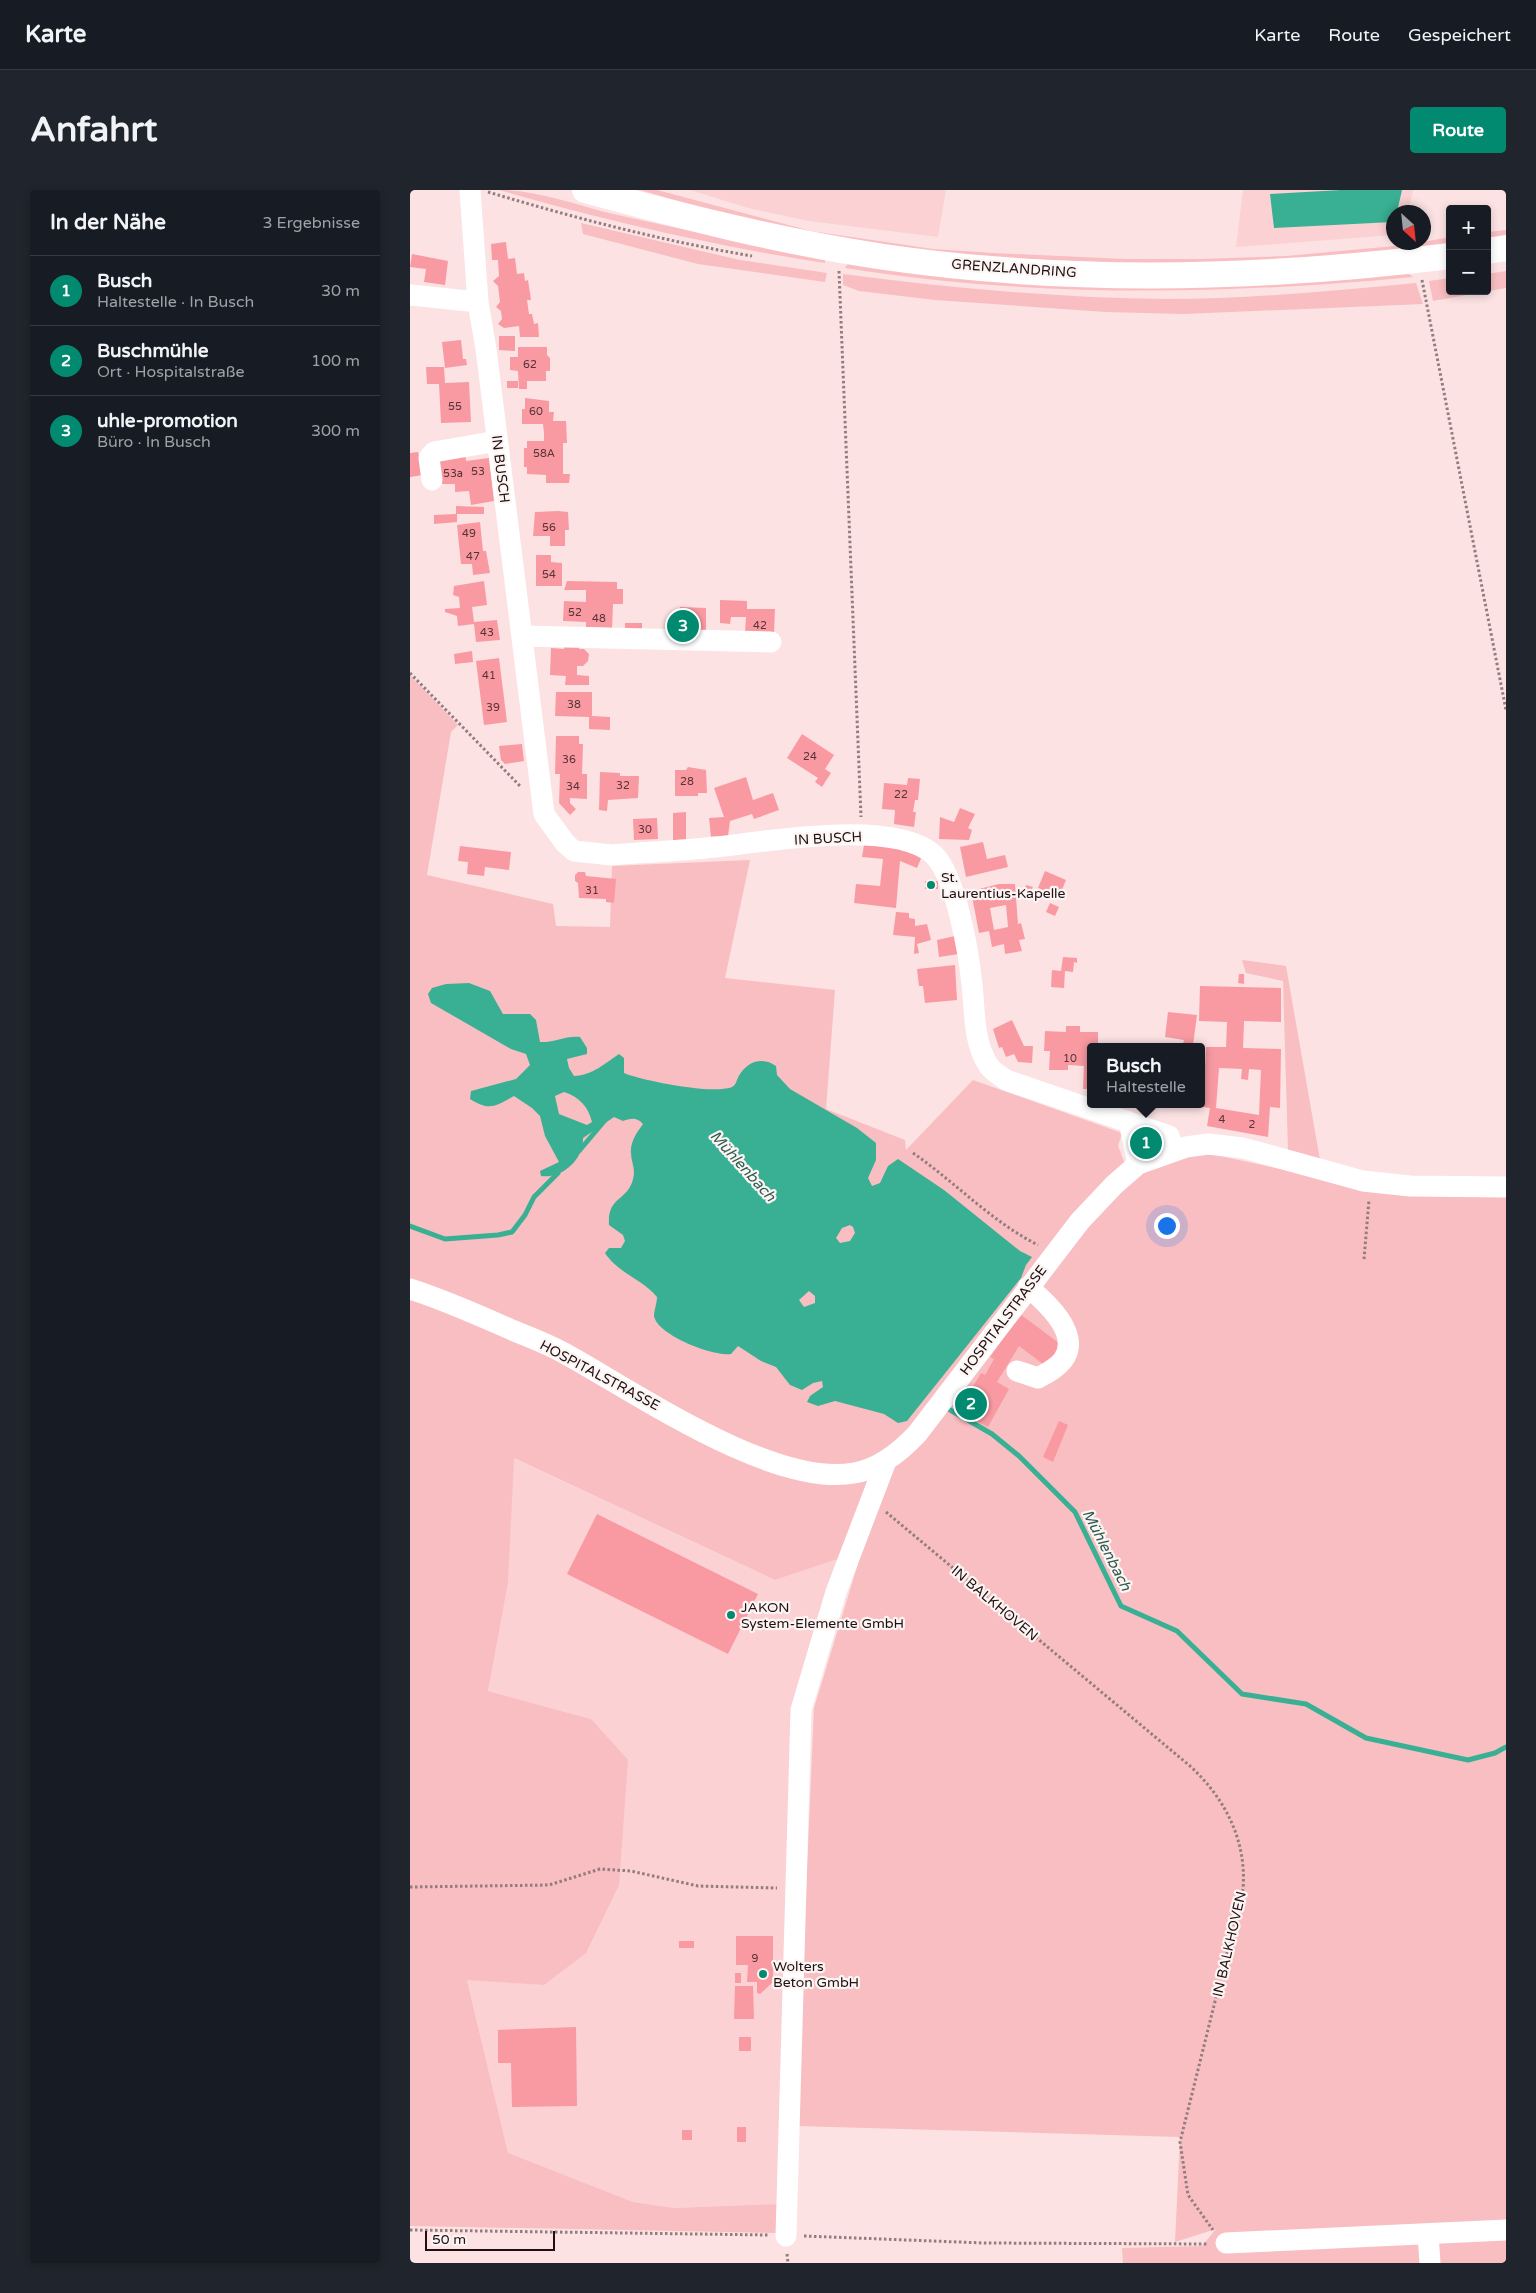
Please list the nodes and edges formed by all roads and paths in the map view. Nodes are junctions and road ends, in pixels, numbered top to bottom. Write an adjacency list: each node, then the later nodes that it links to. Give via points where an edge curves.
1 (470, 190): 9 (street, IN BUSCH)
2 (584, 190): 3 (main road, GRENZLANDRING, via 700,222)
3 (829, 248): 7 (main road, GRENZLANDRING, via 1006,269 1112,274 1307,270); 17 (path, via 839,271)
4 (1506, 248): 5 (main road)
5 (1491, 250)
6 (1446, 256): 7 (main road, GRENZLANDRING)
7 (1418, 260): 15 (path)
8 (410, 294): 9 (street)
9 (478, 302): 10 (street, IN BUSCH)
10 (497, 441): 11 (street, via 434,452 429,458); 12 (street, IN BUSCH)
11 (432, 480)
12 (523, 636): 13 (street); 17 (street, IN BUSCH, via 544,814 574,851 612,855)
13 (771, 642)
14 (410, 673): 16 (path)
15 (1506, 710)
16 (522, 788)
17 (861, 835): 18 (street, IN BUSCH, via 919,845 943,868 969,951 978,1040 990,1068 1006,1080)
18 (1087, 1108)
19 (1088, 1108): 20 (street, IN BUSCH)
20 (1129, 1122): 21 (street, IN BUSCH, via 1169,1136); 23 (street)
21 (1174, 1151): 23 (street, HOSPITALSTRASSE); 24 (street, HOSPITALSTRASSE, via 1208,1144 1243,1148)
22 (913, 1153): 26 (path, via 1012,1232)
23 (1138, 1164): 26 (street, HOSPITALSTRASSE, via 1080,1221)
24 (1370, 1182): 25 (street, HOSPITALSTRASSE); 27 (path)
25 (1506, 1188)
26 (1054, 1253): 28 (street, HOSPITALSTRASSE)
27 (1364, 1259)
28 (1028, 1287): 30 (street, via 1064,1324 1068,1350 1063,1360 1038,1378); 31 (street, HOSPITALSTRASSE, via 917,1434)
29 (410, 1289): 31 (street, HOSPITALSTRASSE, via 562,1352 712,1437 758,1457 797,1469 832,1474 854,1473)
30 (1017, 1371)
31 (886, 1461): 32 (street)
32 (870, 1499): 34 (street, via 836,1592 802,1710); 39 (path, IN BALKHOVEN, via 1190,1766 1217,1794 1225,1808 1241,1853 1243,1889 1180,2142 1188,2195)
33 (410, 1887): 34 (path, via 549,1885 600,1870 631,1872 698,1886)
34 (795, 1889): 38 (street)
35 (410, 2230): 38 (path)
36 (1506, 2230): 37 (street)
37 (1428, 2234): 39 (street); 40 (street)
38 (786, 2236): 39 (path, via 984,2243)
39 (1226, 2244)
40 (1430, 2263)

